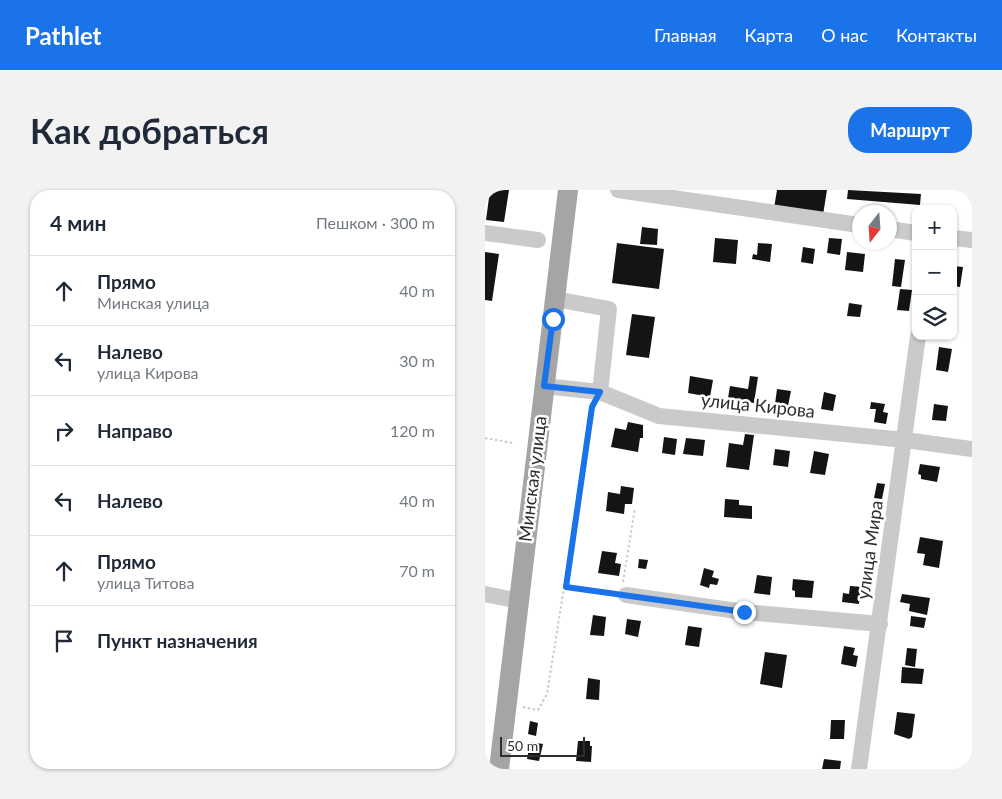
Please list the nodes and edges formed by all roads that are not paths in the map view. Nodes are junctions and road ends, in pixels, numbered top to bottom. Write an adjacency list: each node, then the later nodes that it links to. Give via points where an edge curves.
1 (568, 190): 10 (main road, Минская улица)
2 (618, 190): 3 (street)
3 (852, 224)
4 (897, 230): 5 (street)
5 (912, 232)
6 (485, 233): 8 (street)
7 (957, 238): 9 (street)
8 (538, 240)
9 (972, 240)
10 (555, 299): 12 (main road, Минская улица); 13 (street, via 609,309)
11 (918, 340): 14 (street, улица Мира)
12 (544, 386): 13 (street, улица Кирова); 18 (main road, Минская улица)
13 (600, 392): 14 (street, улица Кирова, via 659,416)
14 (905, 440): 15 (street, улица Кирова); 19 (street, улица Мира)
15 (972, 449)
16 (485, 594): 18 (street)
17 (623, 595): 19 (street, via 744,612)
18 (519, 601): 20 (main road, Минская улица)
19 (880, 624): 21 (street, улица Мира)
20 (499, 769)
21 (859, 769)

